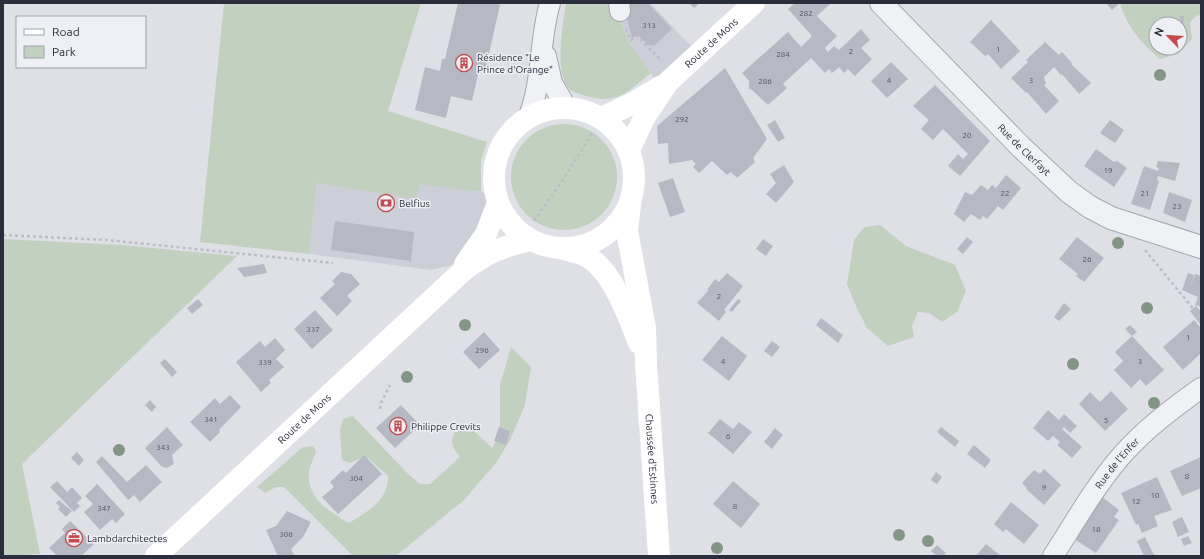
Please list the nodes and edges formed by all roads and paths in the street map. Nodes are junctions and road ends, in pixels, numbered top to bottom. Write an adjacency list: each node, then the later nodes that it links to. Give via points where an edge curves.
1 (550, 3): 5 (street)
2 (754, 3): 6 (main road, Route de Mons)
3 (881, 3): 13 (street, Rue de Clerfayt, via 1046,171 1090,207)
4 (619, 7): 6 (path, via 631,40 638,36)
5 (543, 46): 7 (street, via 552,83); 8 (street, via 534,103)
6 (672, 78): 9 (main road, Route de Mons, via 635,102); 10 (main road, Route de Mons, via 644,118)
7 (566, 107): 8 (main road, via 547,109); 9 (main road, via 590,112)
8 (529, 116): 12 (main road, via 517,124 500,147 493,175)
9 (602, 118): 10 (main road, via 613,127); 15 (path)
10 (629, 150): 11 (main road, Chaussée d'Estinnes, via 634,175)
11 (630, 201): 17 (main road, via 620,220 605,235 586,245); 21 (main road, Chaussée d'Estinnes, via 627,231 646,328)
12 (498, 204): 15 (main road, via 508,222); 19 (main road, Route de Mons, via 486,234)
13 (1126, 224): 16 (street, Rue de Clerfayt); 20 (path, via 1150,258)
14 (3, 235): 18 (path, via 107,240)
15 (527, 238): 17 (main road, Chaussée d'Estinnes, via 553,248); 19 (main road, Route de Mons, via 505,245 484,256)
16 (1201, 247)
17 (564, 249): 21 (main road, Chaussée d'Estinnes, via 587,256 604,272 622,304)
18 (333, 263)
19 (452, 281): 25 (main road, Route de Mons)
20 (1200, 317)
21 (646, 363): 26 (main road, Chaussée d'Estinnes)
22 (390, 384): 24 (path)
23 (1201, 388): 27 (street, Rue de l'Enfer, via 1158,420 1122,455)
24 (380, 409)
25 (156, 556)
26 (659, 556)
27 (1052, 556)

